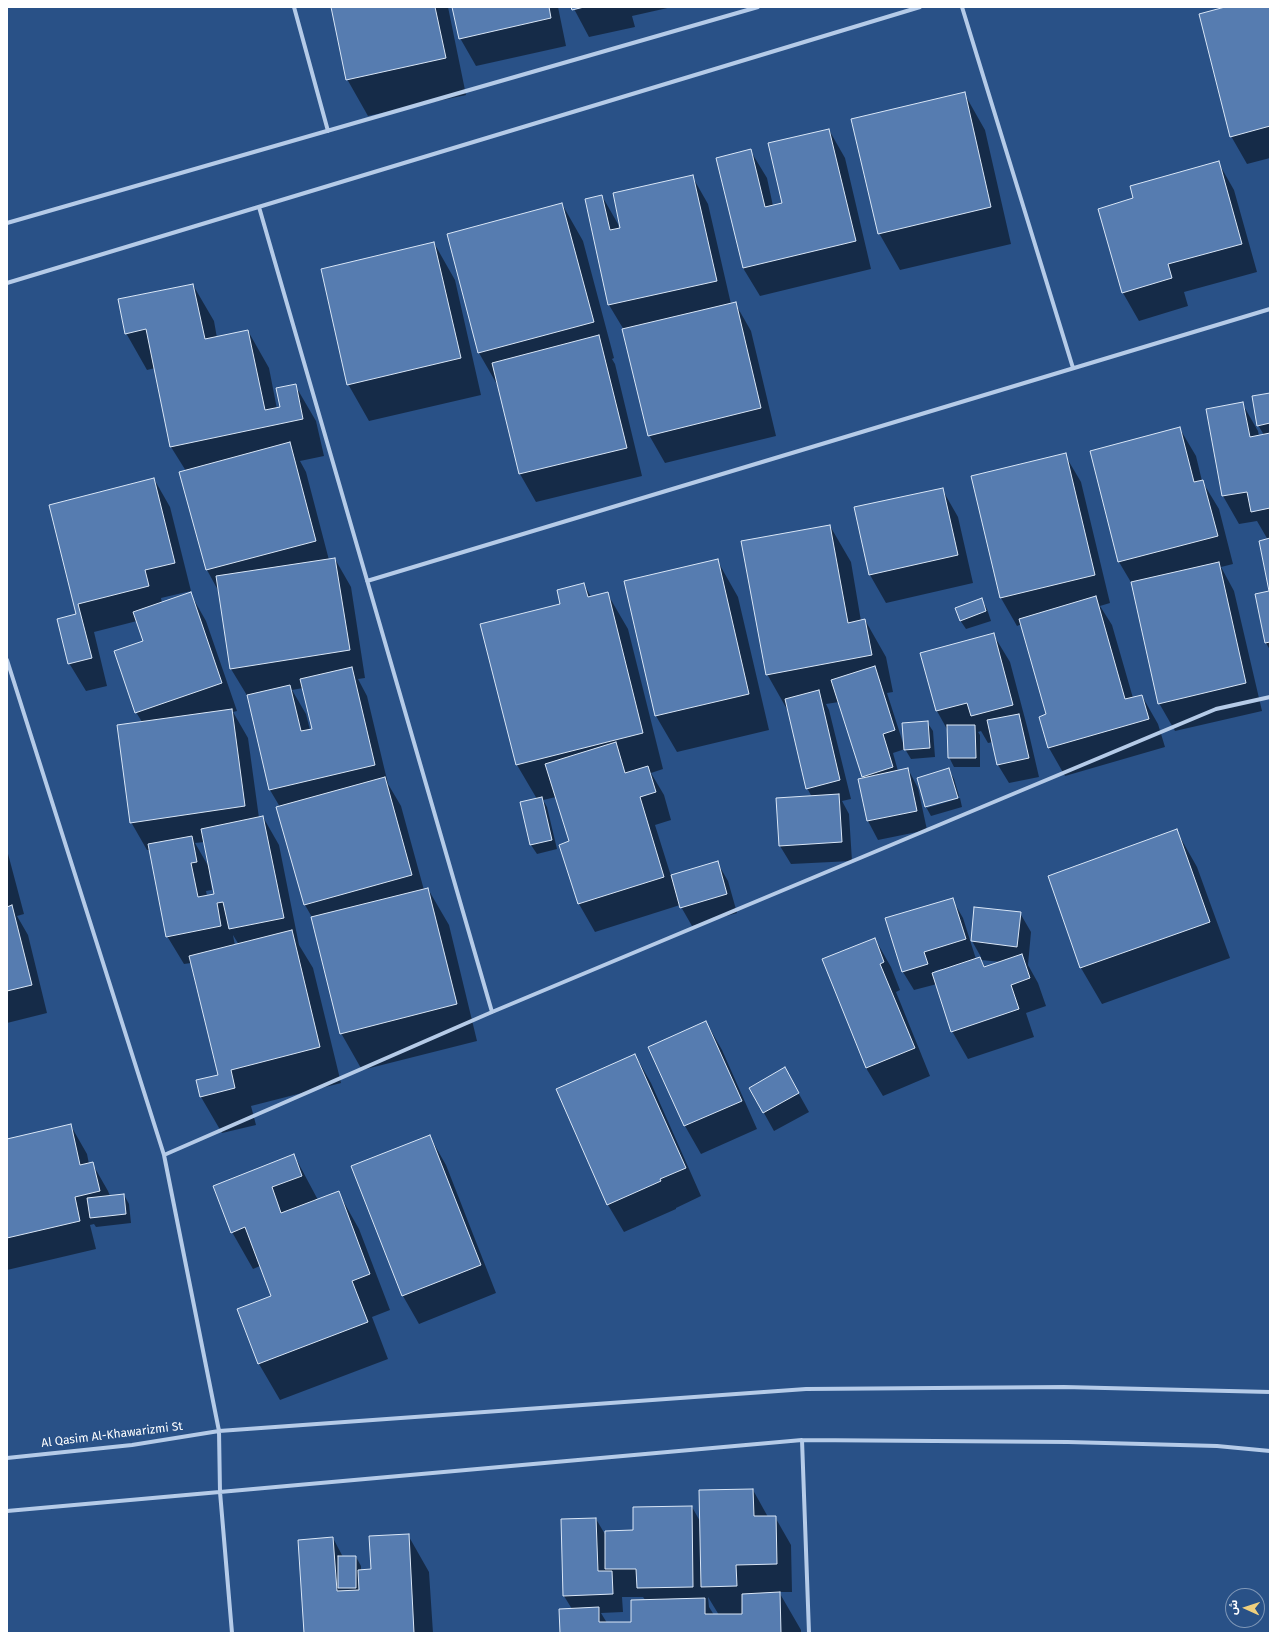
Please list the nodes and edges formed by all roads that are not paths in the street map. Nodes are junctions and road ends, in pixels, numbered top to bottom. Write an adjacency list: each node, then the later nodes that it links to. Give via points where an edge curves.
1 (294, 7): 5 (street)
2 (758, 7): 5 (street)
3 (920, 7): 6 (street)
4 (962, 7): 10 (street)
5 (328, 131): 7 (street)
6 (259, 207): 8 (street); 11 (street)
7 (7, 223)
8 (7, 283)
9 (1270, 309): 10 (street)
10 (1073, 368): 11 (street)
11 (367, 581): 14 (street)
12 (7, 660): 15 (street)
13 (1270, 697): 14 (street, via 1216,709)
14 (492, 1012): 15 (street)
15 (164, 1155): 17 (street)
16 (1270, 1392): 17 (street, Al Qasim Al-Khawarizmi St, via 1064,1387 806,1388)
17 (219, 1431): 20 (street, Al Qasim Al-Khawarizmi St, via 132,1445); 21 (street)
18 (802, 1440): 19 (street, via 1068,1442 1217,1446); 21 (street); 24 (street)
19 (1270, 1451)
20 (7, 1458)
21 (220, 1492): 22 (street); 23 (street)
22 (7, 1511)
23 (232, 1633)
24 (809, 1633)

